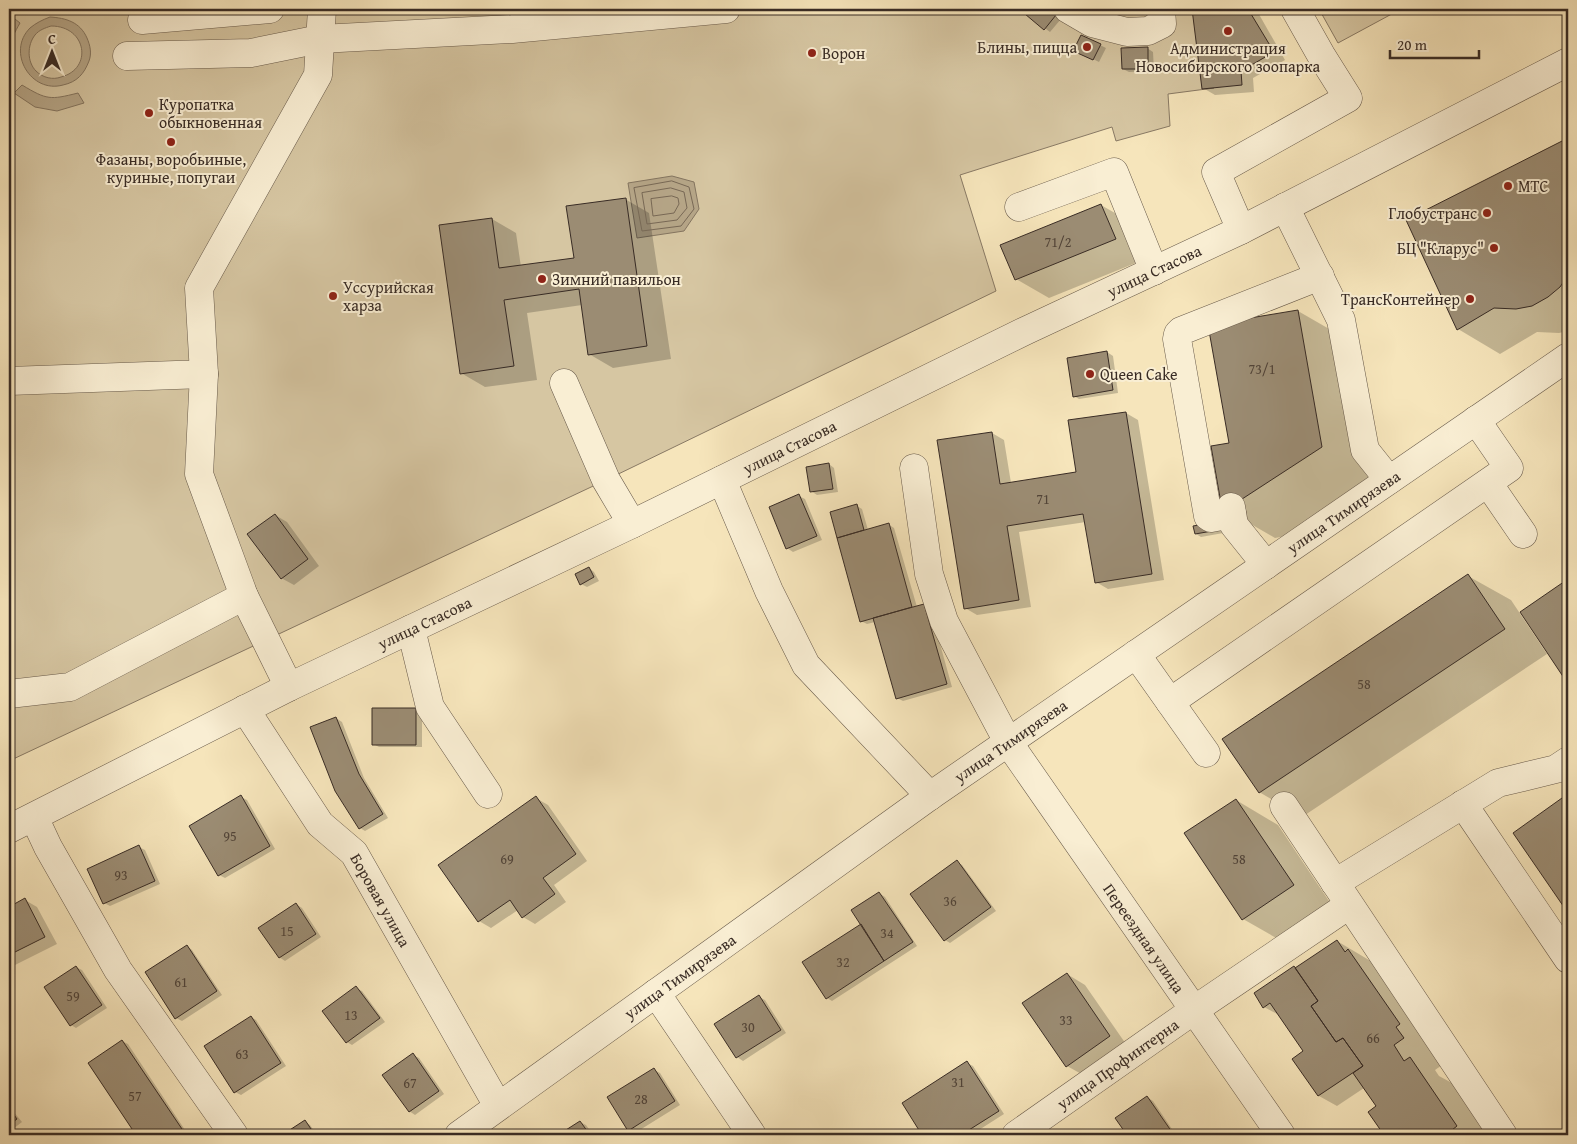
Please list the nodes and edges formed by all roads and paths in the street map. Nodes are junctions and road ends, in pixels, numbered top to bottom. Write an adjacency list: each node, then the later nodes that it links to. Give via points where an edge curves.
1 (270, 9): 7 (street)
2 (322, 9): 8 (street)
3 (726, 9): 8 (street, via 512,29)
4 (1068, 9): 5 (street, via 1092,23 1127,32 1148,31 1162,24)
5 (1161, 9)
6 (1295, 9): 13 (street, via 1348,98 1216,172)
7 (142, 20)
8 (320, 39): 9 (street, via 251,53); 17 (street, via 318,75 199,288)
9 (127, 56)
10 (1568, 62): 12 (street, улица Стасова)
11 (1019, 206): 14 (street, via 1114,172)
12 (1285, 207): 13 (street, улица Стасова); 15 (street)
13 (1241, 230): 14 (street, улица Стасова)
14 (1154, 271): 22 (street, улица Стасова)
15 (1320, 276): 23 (street, via 1343,326 1365,450); 27 (street, via 1181,331 1177,339 1208,516 1211,518 1231,510 1234,526)
16 (1568, 356): 20 (street, улица Тимирязева)
17 (204, 374): 18 (street); 28 (street, via 199,474)
18 (9, 381)
19 (564, 383): 25 (street, via 606,480)
20 (1476, 420): 23 (street, улица Тимирязева); 24 (street, via 1509,468)
21 (914, 468): 35 (street, Переездная улица, via 929,574 944,621)
22 (722, 480): 25 (street, улица Стасова); 39 (street, via 769,591 806,665)
23 (1389, 480): 27 (street, улица Тимирязева)
24 (1488, 483): 26 (street); 33 (street)
25 (632, 524): 29 (street, улица Стасова)
26 (1523, 534)
27 (1266, 565): 30 (street, улица Тимирязева)
28 (244, 596): 31 (street); 32 (street, via 70,687)
29 (411, 629): 31 (street, улица Стасова); 38 (street, via 430,707)
30 (1136, 654): 33 (street); 35 (street, улица Тимирязева)
31 (289, 687): 34 (street, улица Стасова)
32 (9, 694)
33 (1170, 702): 36 (street)
34 (245, 709): 42 (street, улица Стасова); 48 (street, Боровая улица, via 320,824 354,853)
35 (1008, 742): 39 (street, улица Тимирязева); 47 (street, Переездная улица)
36 (1206, 753)
37 (1568, 761): 40 (street, улица Профинтерна, via 1556,769 1498,783)
38 (488, 794)
39 (930, 796): 46 (street, улица Тимирязева)
40 (1463, 804): 44 (street, улица Профинтерна); 45 (street)
41 (1284, 806): 44 (street)
42 (34, 817): 43 (street, улица Стасова); 49 (street, via 118,970)
43 (9, 829)
44 (1342, 894): 47 (street, улица Профинтерна); 54 (street)
45 (1568, 959)
46 (656, 993): 48 (street, улица Тимирязева); 51 (street)
47 (1194, 1010): 52 (street, улица Профинтерна); 53 (street, Переездная улица)
48 (498, 1106): 50 (street, улица Тимирязева)
49 (234, 1135)
50 (460, 1135)
51 (752, 1135)
52 (1016, 1135)
53 (1281, 1135)
54 (1503, 1135)

